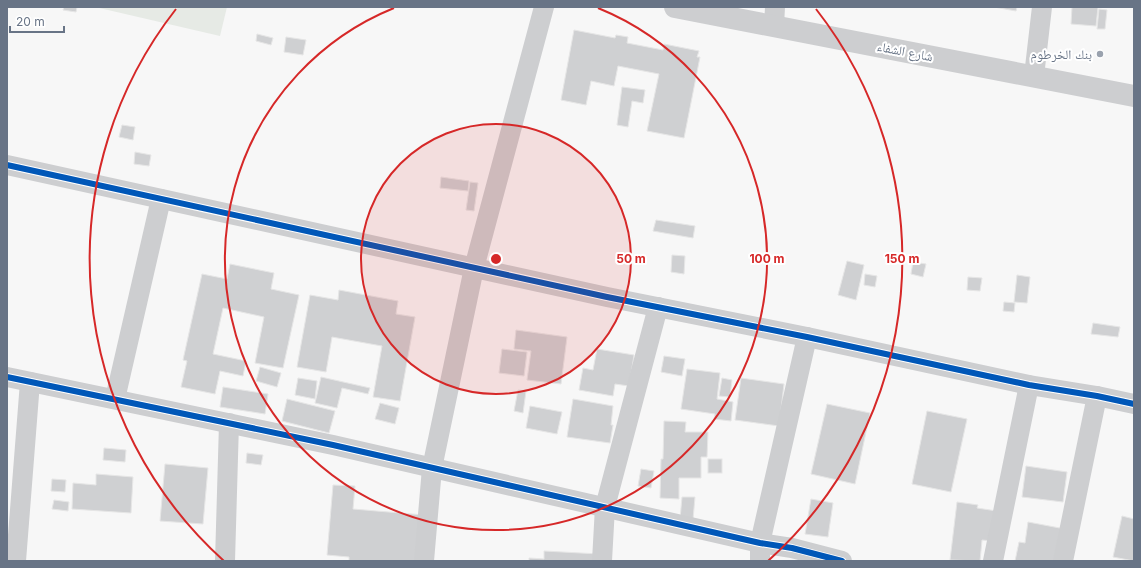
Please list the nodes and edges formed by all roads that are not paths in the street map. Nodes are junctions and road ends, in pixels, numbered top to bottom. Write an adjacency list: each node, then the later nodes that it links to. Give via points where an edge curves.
1 (544, 7): 9 (street)
2 (675, 7): 4 (street, شارع الشفاء)
3 (1042, 7): 5 (street)
4 (774, 17): 5 (street, شارع الشفاء)
5 (1034, 76): 6 (street, شارع الشفاء)
6 (1134, 96)
7 (7, 165): 8 (street)
8 (161, 199): 9 (street); 16 (street)
9 (474, 268): 10 (street); 19 (street)
10 (658, 307): 11 (street); 20 (street)
11 (807, 338): 14 (street); 21 (street)
12 (7, 377): 13 (street)
13 (30, 382): 16 (street); 22 (street)
14 (1029, 385): 15 (street); 27 (street)
15 (1097, 396): 17 (street); 28 (street)
16 (115, 399): 18 (street)
17 (1134, 404)
18 (229, 423): 19 (street); 23 (street)
19 (432, 468): 20 (street); 24 (street)
20 (605, 507): 21 (street); 25 (street)
21 (760, 552): 26 (street, via 792,548)
22 (16, 561)
23 (225, 561)
24 (424, 561)
25 (602, 561)
26 (842, 561)
27 (993, 561)
28 (1063, 561)

